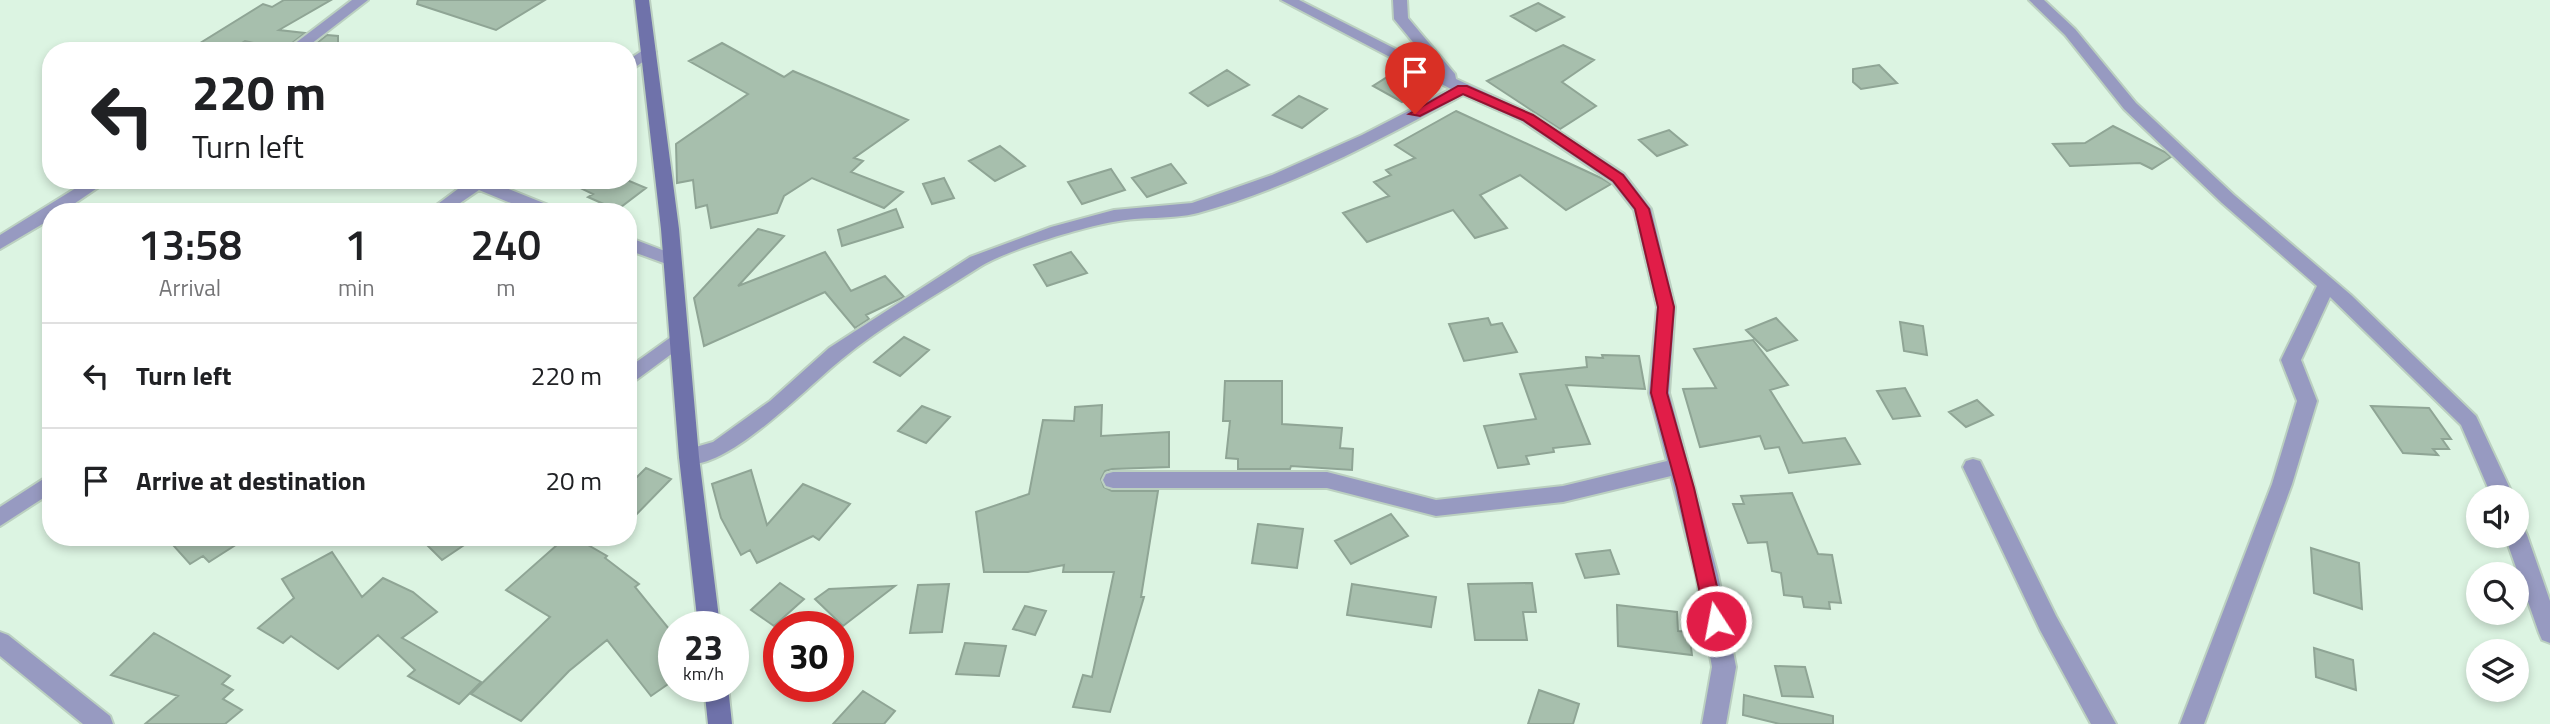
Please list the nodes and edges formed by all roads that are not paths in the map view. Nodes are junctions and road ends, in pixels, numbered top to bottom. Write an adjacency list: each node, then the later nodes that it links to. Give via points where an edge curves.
1 (361, 0): 6 (street)
2 (642, 0): 7 (main road)
3 (1288, 0): 9 (street)
4 (1400, 0): 9 (street, via 1401,19)
5 (2036, 0): 20 (street, via 2070,32 2130,106)
6 (304, 42)
7 (648, 52): 8 (street); 19 (main road)
8 (637, 60)
9 (1460, 87): 23 (street, via 1368,139 1278,179 1194,208 1114,216 1051,233 976,261 836,353 777,406 720,447); 24 (street, via 1528,118 1618,178 1642,209 1666,307 1659,393)
10 (87, 189): 13 (street)
11 (467, 189): 14 (street)
12 (497, 189): 15 (street)
13 (64, 203)
14 (447, 203)
15 (529, 203)
16 (42, 217): 17 (street)
17 (0, 243)
18 (637, 246): 19 (street)
19 (672, 260): 21 (main road)
20 (2327, 284): 27 (street, via 2469,421); 39 (street, via 2291,360 2307,401 2286,472)
21 (678, 339): 22 (street); 23 (main road)
22 (637, 372)
23 (689, 457): 31 (main road)
24 (1679, 466): 26 (street, via 1563,494 1436,508 1327,480); 37 (street, via 1707,575 1724,667)
25 (1973, 467): 38 (street, via 2048,624)
26 (1113, 481)
27 (2498, 485)
28 (42, 488): 29 (street)
29 (0, 517)
30 (2521, 548): 32 (street)
31 (707, 611)
32 (2550, 633)
33 (0, 642): 35 (street)
34 (718, 702): 36 (main road)
35 (101, 724)
36 (720, 724)
37 (1714, 724)
38 (2104, 724)
39 (2192, 724)

